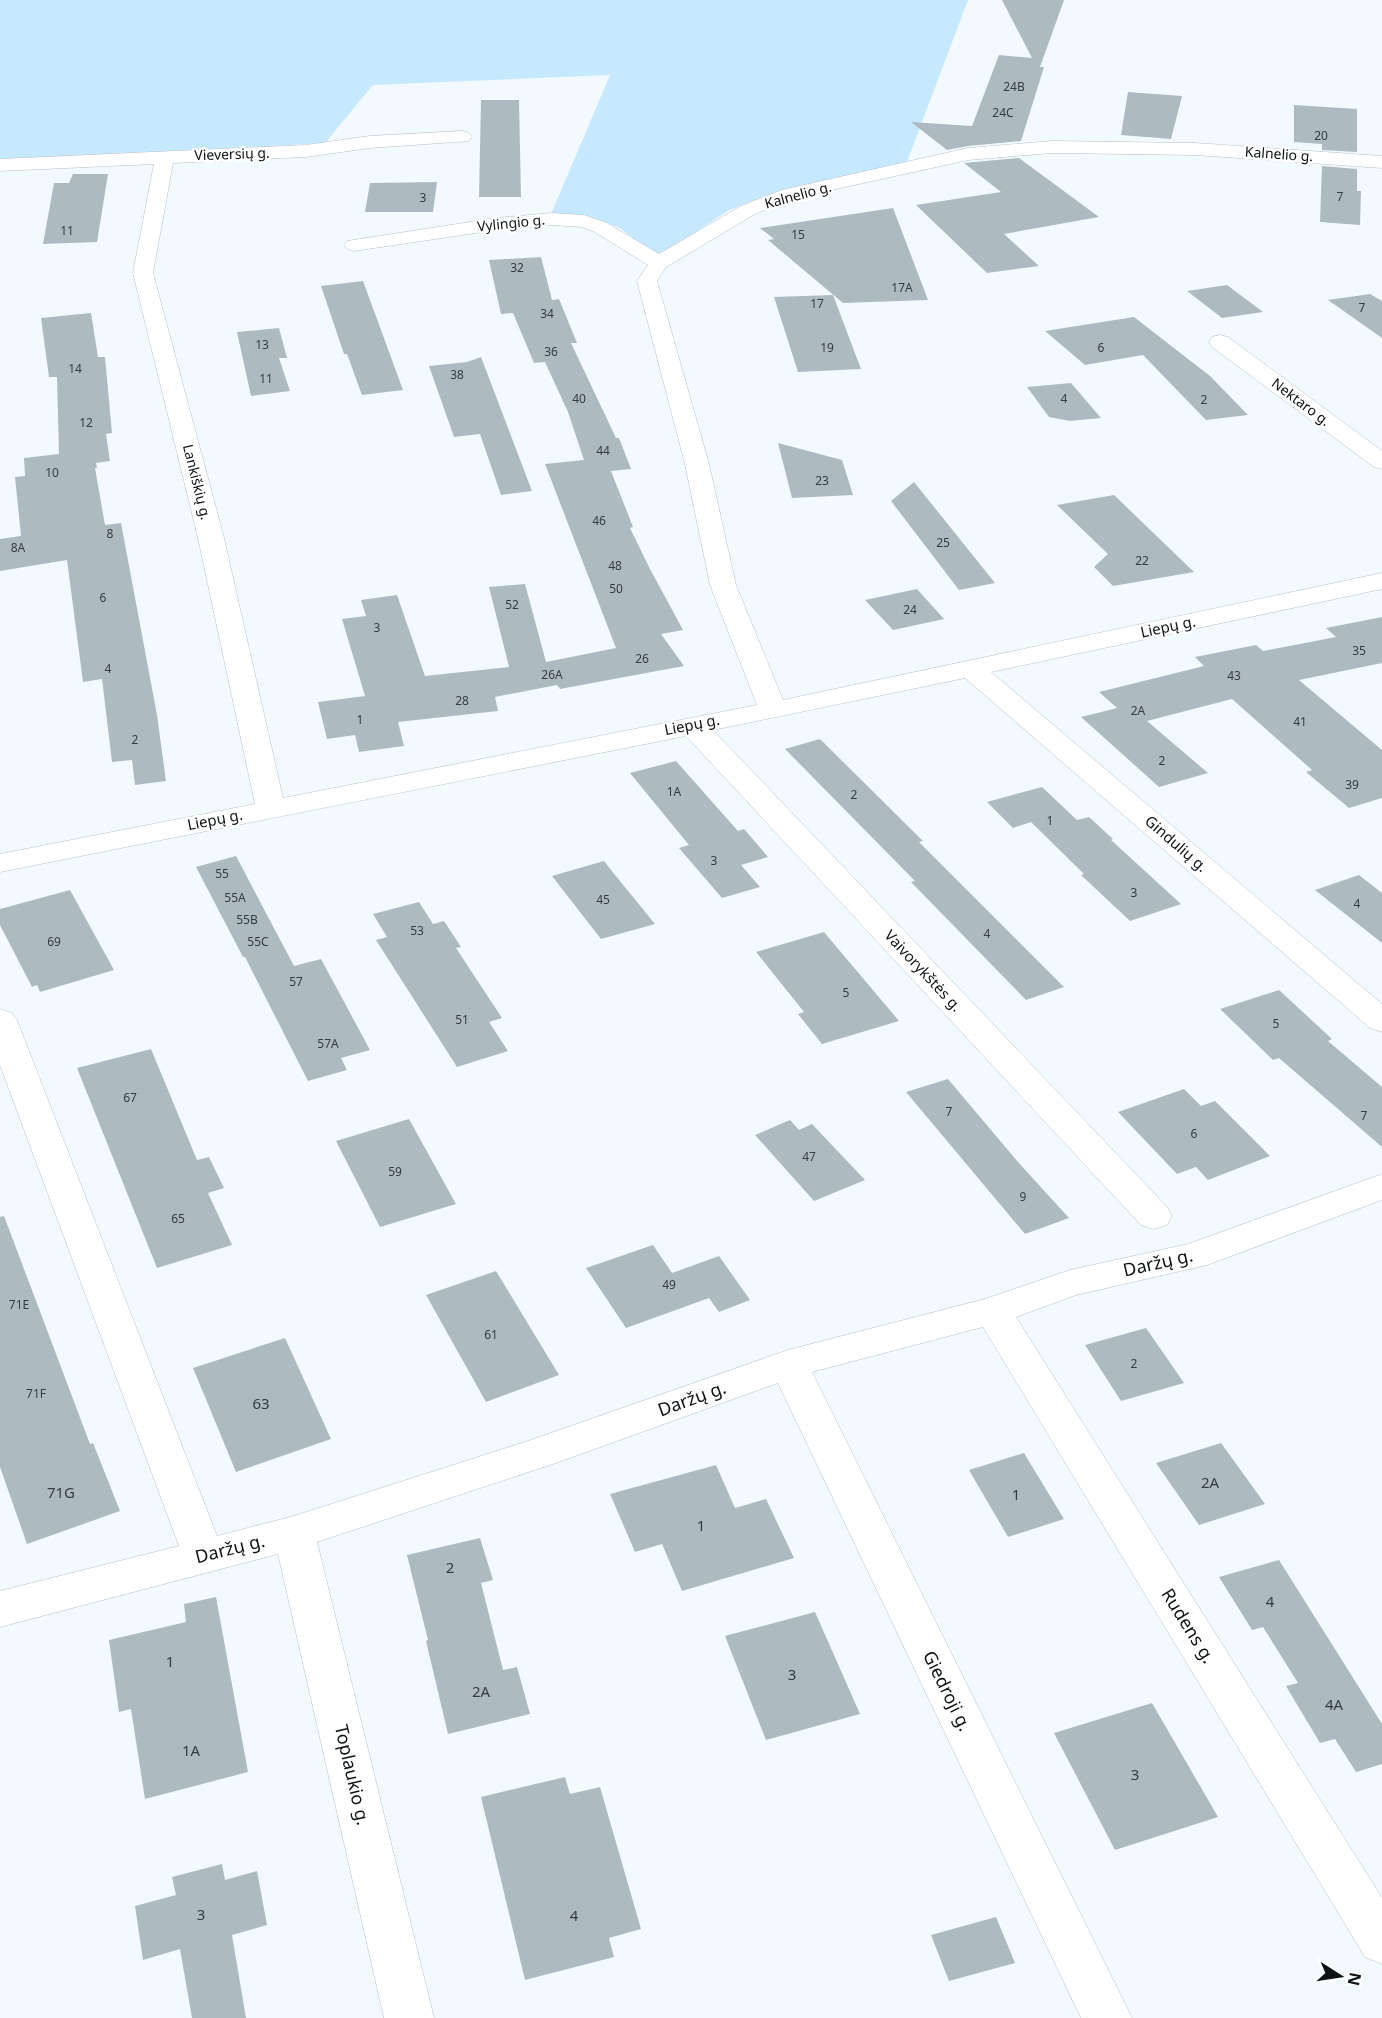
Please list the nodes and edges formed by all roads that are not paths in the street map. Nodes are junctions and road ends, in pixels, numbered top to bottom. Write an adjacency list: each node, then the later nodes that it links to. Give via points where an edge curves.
1 (463, 137): 2 (street, Vieversių g., via 370,142 306,151)
2 (165, 156): 4 (street, Vieversių g.); 13 (street, Lankiškių g., via 143,273 211,538)
3 (1382, 162): 6 (street, Kalnelio g., via 1195,149 1052,147 968,154 789,194 748,210)
4 (0, 165)
5 (354, 245): 6 (street, Vylingio g., via 552,219 584,221 600,227)
6 (659, 263): 11 (street, via 647,281 697,464 723,585)
7 (1220, 342): 8 (street, Nektaro g.)
8 (1382, 462)
9 (1382, 581): 10 (street, Liepų g.)
10 (970, 668): 11 (street, Liepų g.); 16 (street, Gindulių g.)
11 (773, 710): 12 (street, Liepų g.)
12 (692, 725): 13 (street, Liepų g.); 18 (street, Vaivorykštės g.)
13 (271, 809): 14 (street, Liepų g.)
14 (0, 863)
15 (0, 1020): 22 (street)
16 (1382, 1021)
17 (1382, 1186): 19 (street, Daržų g., via 1194,1256 1070,1283)
18 (1154, 1216)
19 (993, 1311): 20 (street, Daržų g.); 24 (street, Rudens g.)
20 (788, 1364): 21 (street, Daržų g., via 542,1452); 26 (street, Giedroji g.)
21 (294, 1533): 22 (street, Daržų g.); 25 (street, Toplaukio g.)
22 (203, 1555): 23 (street, Daržų g.)
23 (0, 1609)
24 (1382, 1941)
25 (409, 2018)
26 (1107, 2018)

